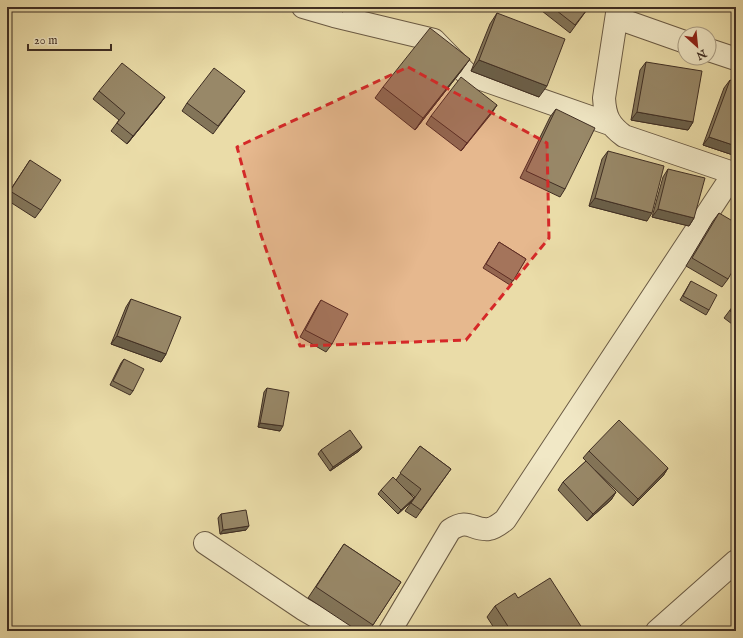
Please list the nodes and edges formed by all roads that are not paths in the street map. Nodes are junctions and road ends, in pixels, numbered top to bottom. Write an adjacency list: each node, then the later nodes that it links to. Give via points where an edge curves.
1 (303, 7): 6 (street, via 434,40 467,74)
2 (618, 13): 3 (street); 6 (street, via 604,98)
3 (677, 39)
4 (717, 53): 5 (street)
5 (736, 59)
6 (610, 124): 7 (street, via 624,136)
7 (735, 173): 11 (street, via 505,520 489,529 464,524 450,530)
8 (205, 543): 10 (street, via 303,609)
9 (736, 561): 12 (street)
10 (341, 631)
11 (390, 631)
12 (657, 631)

